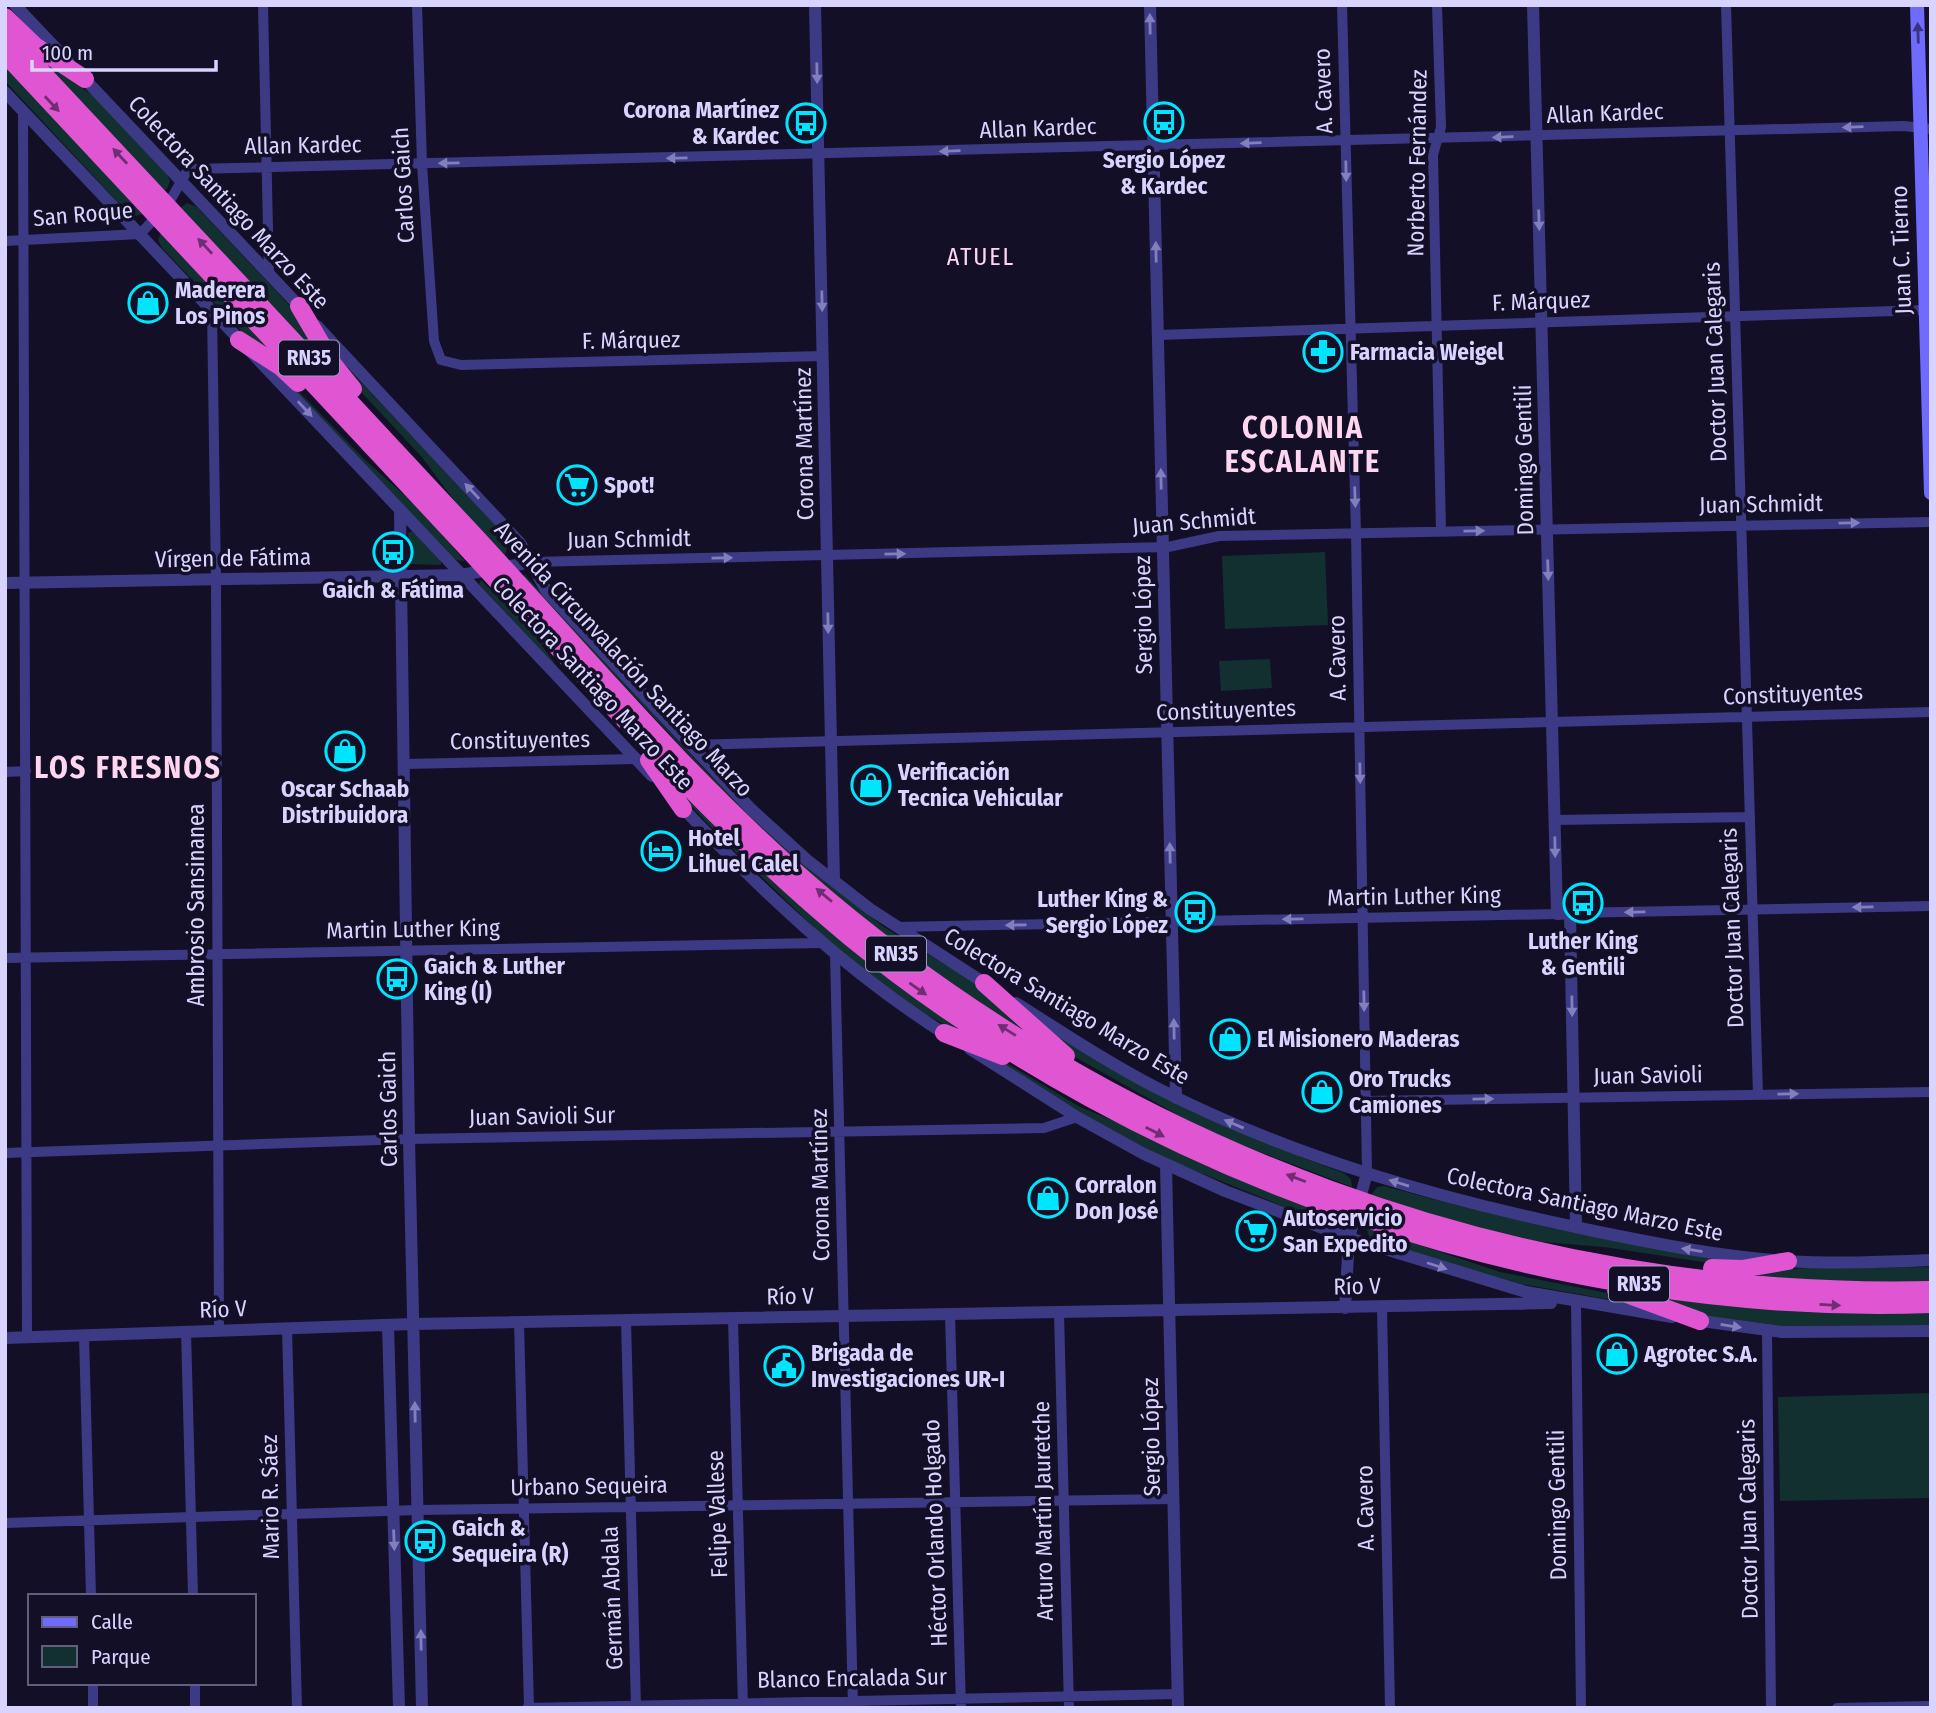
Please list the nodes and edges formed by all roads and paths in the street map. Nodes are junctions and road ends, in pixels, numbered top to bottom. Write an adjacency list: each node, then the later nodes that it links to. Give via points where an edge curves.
1 (15, 5): 14 (street, Colectora Santiago Marzo Este)
2 (263, 5): 25 (street)
3 (417, 5): 24 (street, Carlos Gaich)
4 (816, 5): 23 (street, Corona Martínez, one-way to 23)
5 (1150, 5): 22 (street, Sergio López, one-way to 5)
6 (1342, 5): 21 (street, A. Cavero)
7 (1437, 5): 20 (street, Norberto Fernández, via 1441,122)
8 (1533, 5): 19 (street, Domingo Gentili)
9 (1726, 5): 18 (street, Doctor Juan Calegaris)
10 (1917, 5): 17 (main road, Juan C. Tierno, one-way to 10)
11 (5, 17): 14 (highway, via 35,46)
12 (5, 33): 27 (highway, Avenida Circunvalación Santiago Marzo / RN35, one-way to 12)
13 (5, 54): 27 (highway, Avenida Circunvalación Santiago Marzo / RN35, one-way to 27)
14 (85, 79): 26 (street, Colectora Santiago Marzo Este)
15 (5, 92): 16 (street, Colectora Santiago Marzo Este)
16 (23, 111): 28 (street, Colectora Santiago Marzo Este); 29 (street)
17 (1926, 128): 18 (street, Allan Kardec, one-way to 18); 33 (main road, Juan C. Tierno)
18 (1729, 131): 19 (street, Allan Kardec); 35 (street, Doctor Juan Calegaris)
19 (1537, 136): 20 (street, Allan Kardec, one-way to 20); 36 (street, Domingo Gentili, one-way to 36)
20 (1437, 138): 21 (street, Allan Kardec); 37 (street, Norberto Fernández, via 1433,155)
21 (1346, 141): 22 (street, Allan Kardec, one-way to 22); 38 (street, A. Cavero, one-way to 38)
22 (1153, 146): 23 (street, Allan Kardec, one-way to 23); 39 (street, Sergio López, one-way to 22)
23 (819, 155): 24 (street, Allan Kardec, one-way to 24); 41 (street, Corona Martínez, one-way to 41)
24 (422, 164): 25 (street, Allan Kardec); 42 (street, Carlos Gaich, via 434,341)
25 (266, 167): 26 (street, Allan Kardec, via 194,169 186,173); 31 (street)
26 (184, 183): 27 (street, San Roque); 31 (street, Colectora Santiago Marzo Este)
27 (162, 211): 28 (street, San Roque); 44 (highway, Avenida Circunvalación Santiago Marzo / RN35); 46 (highway, Avenida Circunvalación Santiago Marzo / RN35, one-way to 27)
28 (140, 234): 29 (street, San Roque); 34 (street, Colectora Santiago Marzo Este)
29 (24, 240): 30 (street, San Roque); 60 (street)
30 (5, 241)
31 (269, 274): 32 (street, Colectora Santiago Marzo Este)
32 (299, 306): 46 (highway, via 333,364 418,460); 54 (street, Colectora Santiago Marzo Este, one-way to 32, via 520,543)
33 (1926, 310): 35 (street, F. Márquez); 43 (main road, Juan C. Tierno)
34 (212, 311): 40 (street, Colectora Santiago Marzo Este); 58 (street, Ambrosio Sansinanea)
35 (1735, 316): 36 (street, F. Márquez); 48 (street, Doctor Juan Calegaris)
36 (1542, 322): 37 (street, F. Márquez); 49 (street, Domingo Gentili)
37 (1436, 326): 38 (street, F. Márquez); 50 (street, Norberto Fernández)
38 (1350, 329): 39 (street, F. Márquez); 51 (street, A. Cavero, one-way to 51)
39 (1158, 335): 52 (street, Sergio López, one-way to 39)
40 (239, 340): 44 (highway, via 289,374 360,448); 45 (street, Colectora Santiago Marzo Este, one-way to 45)
41 (823, 356): 42 (street, F. Márquez, via 461,365); 53 (street, Corona Martínez)
42 (441, 359)
43 (1931, 493)
44 (422, 501): 55 (highway, Avenida Circunvalación Santiago Marzo / RN35)
45 (400, 510): 56 (street, Carlos Gaich); 57 (street, Colectora Santiago Marzo Este)
46 (452, 511): 55 (highway, Avenida Circunvalación Santiago Marzo / RN35)
47 (1931, 522): 48 (street, Juan Schmidt, one-way to 47)
48 (1741, 526): 49 (street, Juan Schmidt); 63 (street, Doctor Juan Calegaris)
49 (1547, 529): 50 (street, Juan Schmidt, one-way to 49); 64 (street, Domingo Gentili, one-way to 64)
50 (1441, 531): 51 (street, Juan Schmidt)
51 (1356, 533): 52 (street, Juan Schmidt, via 1219,536); 65 (street, A. Cavero)
52 (1163, 547): 53 (street, Juan Schmidt, one-way to 52); 66 (street, Sergio López)
53 (827, 555): 54 (street, Juan Schmidt, one-way to 53); 67 (street, Corona Martínez, one-way to 67)
54 (532, 562): 55 (street, Juan Schmidt); 68 (street, Colectora Santiago Marzo Este, via 547,592)
55 (496, 569): 57 (street, Juan Schmidt); 61 (highway, Avenida Circunvalación Santiago Marzo / RN35); 99 (highway, Avenida Circunvalación Santiago Marzo / RN35, one-way to 55, via 1092,1082 990,1019 845,913 714,793)
56 (402, 575): 57 (street, Vírgen de Fátima); 58 (street, Vírgen de Fátima); 70 (street, Carlos Gaich)
57 (461, 575): 69 (street, Colectora Santiago Marzo Este)
58 (216, 579): 60 (street, Vírgen de Fátima); 85 (street, Ambrosio Sansinanea)
59 (5, 583): 60 (street, Vírgen de Fátima)
60 (25, 583): 71 (street)
61 (534, 620): 73 (highway, via 568,672 653,764); 96 (highway, Avenida Circunvalación Santiago Marzo / RN35, one-way to 96, via 704,804 822,914 950,1011)
62 (1931, 712): 63 (street, Constituyentes)
63 (1747, 716): 64 (street, Constituyentes); 74 (street, Doctor Juan Calegaris)
64 (1552, 722): 65 (street, Constituyentes); 75 (street, Domingo Gentili)
65 (1359, 727): 66 (street, Constituyentes); 80 (street, A. Cavero, one-way to 80)
66 (1167, 732): 67 (street, Constituyentes); 81 (street, Sergio López, one-way to 66)
67 (831, 742): 68 (street, Constituyentes); 76 (street, Corona Martínez)
68 (690, 745): 76 (street, Colectora Santiago Marzo Este, via 751,809)
69 (636, 759): 70 (street, Constituyentes); 73 (street, Colectora Santiago Marzo Este)
70 (405, 764): 84 (street, Carlos Gaich)
71 (26, 771): 72 (street); 88 (street)
72 (5, 772)
73 (683, 809): 83 (street, Colectora Santiago Marzo Este)
74 (1750, 817): 75 (street); 78 (street, Doctor Juan Calegaris)
75 (1555, 820): 79 (street, Domingo Gentili, one-way to 79)
76 (834, 881): 82 (street, Colectora Santiago Marzo Este)
77 (1931, 906): 78 (street, Martin Luther King, one-way to 78)
78 (1752, 910): 79 (street, Martin Luther King, one-way to 79); 92 (street, Doctor Juan Calegaris)
79 (1563, 914): 80 (street, Martin Luther King); 94 (street, Domingo Gentili, one-way to 94)
80 (1363, 918): 81 (street, Martin Luther King, one-way to 81); 95 (street, A. Cavero, one-way to 95)
81 (1171, 921): 82 (street, Martin Luther King, one-way to 82); 93 (street, Sergio López, one-way to 81)
82 (897, 927): 89 (street, Colectora Santiago Marzo Este)
83 (822, 943): 84 (street, Martin Luther King); 86 (street, Colectora Santiago Marzo Este)
84 (407, 951): 85 (street, Martin Luther King); 100 (street, Carlos Gaich)
85 (217, 954): 88 (street, Martin Luther King); 101 (street, Ambrosio Sansinanea)
86 (835, 954): 90 (street, Colectora Santiago Marzo Este); 98 (street, Corona Martínez)
87 (5, 958): 88 (street, Martin Luther King)
88 (26, 958): 103 (street)
89 (984, 983): 93 (street, Colectora Santiago Marzo Este); 99 (highway, via 1066,1056 1154,1104)
90 (944, 1033): 96 (highway, via 993,1051 1075,1099); 97 (street, Colectora Santiago Marzo Este)
91 (1931, 1092): 92 (street, Juan Savioli, one-way to 91)
92 (1758, 1095): 94 (street, Juan Savioli)
93 (1176, 1098): 105 (street, Colectora Santiago Marzo Este, one-way to 93, via 1289,1147)
94 (1573, 1098): 95 (street, Juan Savioli, one-way to 94); 107 (street, Domingo Gentili)
95 (1366, 1101): 105 (street, A. Cavero)
96 (1116, 1112): 106 (highway, Avenida Circunvalación Santiago Marzo / RN35, one-way to 106, via 1239,1171)
97 (1077, 1117): 98 (street, Juan Savioli Sur, via 1044,1128); 104 (street, Colectora Santiago Marzo Este)
98 (840, 1132): 100 (street, Juan Savioli Sur); 121 (street, Corona Martínez)
99 (1194, 1134): 106 (highway, Avenida Circunvalación Santiago Marzo / RN35, one-way to 99)
100 (409, 1139): 101 (street, Juan Savioli Sur); 126 (street, Carlos Gaich)
101 (218, 1146): 103 (street, Juan Savioli Sur); 129 (street, Ambrosio Sansinanea)
102 (5, 1153): 103 (street, Juan Savioli Sur)
103 (27, 1153): 134 (street)
104 (1166, 1165): 109 (street, Colectora Santiago Marzo Este); 118 (street, Sergio López)
105 (1367, 1173): 106 (street, A. Cavero); 107 (street, Colectora Santiago Marzo Este, one-way to 105, via 1493,1210)
106 (1358, 1208): 108 (highway, Avenida Circunvalación Santiago Marzo / RN35); 109 (street, A. Cavero); 110 (highway, Avenida Circunvalación Santiago Marzo / RN35)
107 (1576, 1227): 112 (street, Colectora Santiago Marzo Este, one-way to 107, via 1676,1247)
108 (1425, 1237): 115 (highway, Avenida Circunvalación Santiago Marzo / RN35, one-way to 115, via 1520,1263 1665,1287 1814,1304); 124 (highway, via 1513,1270 1624,1291)
109 (1349, 1238): 114 (street, Colectora Santiago Marzo Este, one-way to 114, via 1491,1283); 117 (street, A. Cavero)
110 (1543, 1252): 112 (highway, via 1596,1251 1733,1269); 113 (highway, Avenida Circunvalación Santiago Marzo / RN35, via 1775,1286)
111 (1931, 1260): 112 (street, Colectora Santiago Marzo Este)
112 (1788, 1261)
113 (1931, 1290)
114 (1576, 1302): 116 (street, Río V); 124 (street, Colectora Santiago Marzo Este); 169 (street, Domingo Gentili)
115 (1931, 1304)
116 (1382, 1307): 117 (street, Río V); 168 (street, A. Cavero)
117 (1345, 1308): 118 (street, Río V)
118 (1169, 1311): 119 (street, Río V); 136 (street, Sergio López)
119 (1059, 1312): 120 (street, Río V); 137 (street, Arturo Martín Jauretche)
120 (950, 1314): 121 (street, Río V); 138 (street, Héctor Orlando Holgado)
121 (844, 1316): 122 (street, Río V); 139 (street, Corona Martínez)
122 (733, 1318): 123 (street, Río V); 140 (street, Felipe Vallese)
123 (626, 1320): 125 (street, Río V); 141 (street, Germán Abdala)
124 (1700, 1321): 131 (street, Colectora Santiago Marzo Este, one-way to 131)
125 (519, 1322): 126 (street, Río V); 142 (street)
126 (413, 1324): 127 (street, Río V); 143 (street, Carlos Gaich, one-way to 126)
127 (388, 1325): 128 (street, Río V); 144 (street)
128 (287, 1328): 129 (street, Río V); 145 (street, Mario R. Sáez)
129 (219, 1330): 130 (street, Río V)
130 (186, 1331): 133 (street, Río V); 146 (street)
131 (1766, 1331): 132 (street, Colectora Santiago Marzo Este); 170 (street, Doctor Juan Calegaris)
132 (1931, 1331)
133 (84, 1335): 134 (street, Río V); 147 (street)
134 (27, 1337): 135 (street, Río V)
135 (5, 1338)
136 (1174, 1499): 137 (street, Urbano Sequeira); 153 (street, Sergio López)
137 (1064, 1501): 138 (street, Urbano Sequeira); 154 (street, Arturo Martín Jauretche)
138 (955, 1502): 139 (street, Urbano Sequeira); 155 (street, Héctor Orlando Holgado)
139 (848, 1504): 140 (street, Urbano Sequeira); 157 (street, Corona Martínez)
140 (738, 1505): 141 (street, Urbano Sequeira); 156 (street, Felipe Vallese)
141 (631, 1507): 142 (street, Urbano Sequeira); 158 (street, Germán Abdala)
142 (524, 1508): 143 (street, Urbano Sequeira); 165 (street)
143 (417, 1510): 144 (street, Urbano Sequeira); 164 (street, Carlos Gaich, one-way to 143)
144 (393, 1512): 145 (street, Urbano Sequeira); 163 (street, one-way to 163)
145 (292, 1515): 146 (street, Urbano Sequeira); 162 (street, Mario R. Sáez)
146 (191, 1517): 147 (street, Urbano Sequeira); 150 (street)
147 (89, 1520): 148 (street, Urbano Sequeira); 149 (street)
148 (5, 1523)
149 (91, 1594)
150 (193, 1594)
151 (93, 1685): 160 (street)
152 (195, 1685): 161 (street)
153 (1178, 1694): 154 (street, Blanco Encalada Sur); 167 (street, Sergio López)
154 (1069, 1696): 155 (street, Blanco Encalada Sur); 166 (street, Arturo Martín Jauretche)
155 (961, 1703): 157 (street, Blanco Encalada Sur)
156 (743, 1704): 157 (street, Blanco Encalada Sur); 158 (street, Blanco Encalada Sur)
157 (853, 1704)
158 (636, 1706): 165 (street, Blanco Encalada Sur)
159 (1931, 1706): 171 (street)
160 (93, 1708)
161 (195, 1708)
162 (297, 1708)
163 (398, 1708)
164 (422, 1708)
165 (529, 1708)
166 (1069, 1708)
167 (1178, 1708)
168 (1390, 1708)
169 (1581, 1708)
170 (1771, 1708)
171 (1837, 1708)

